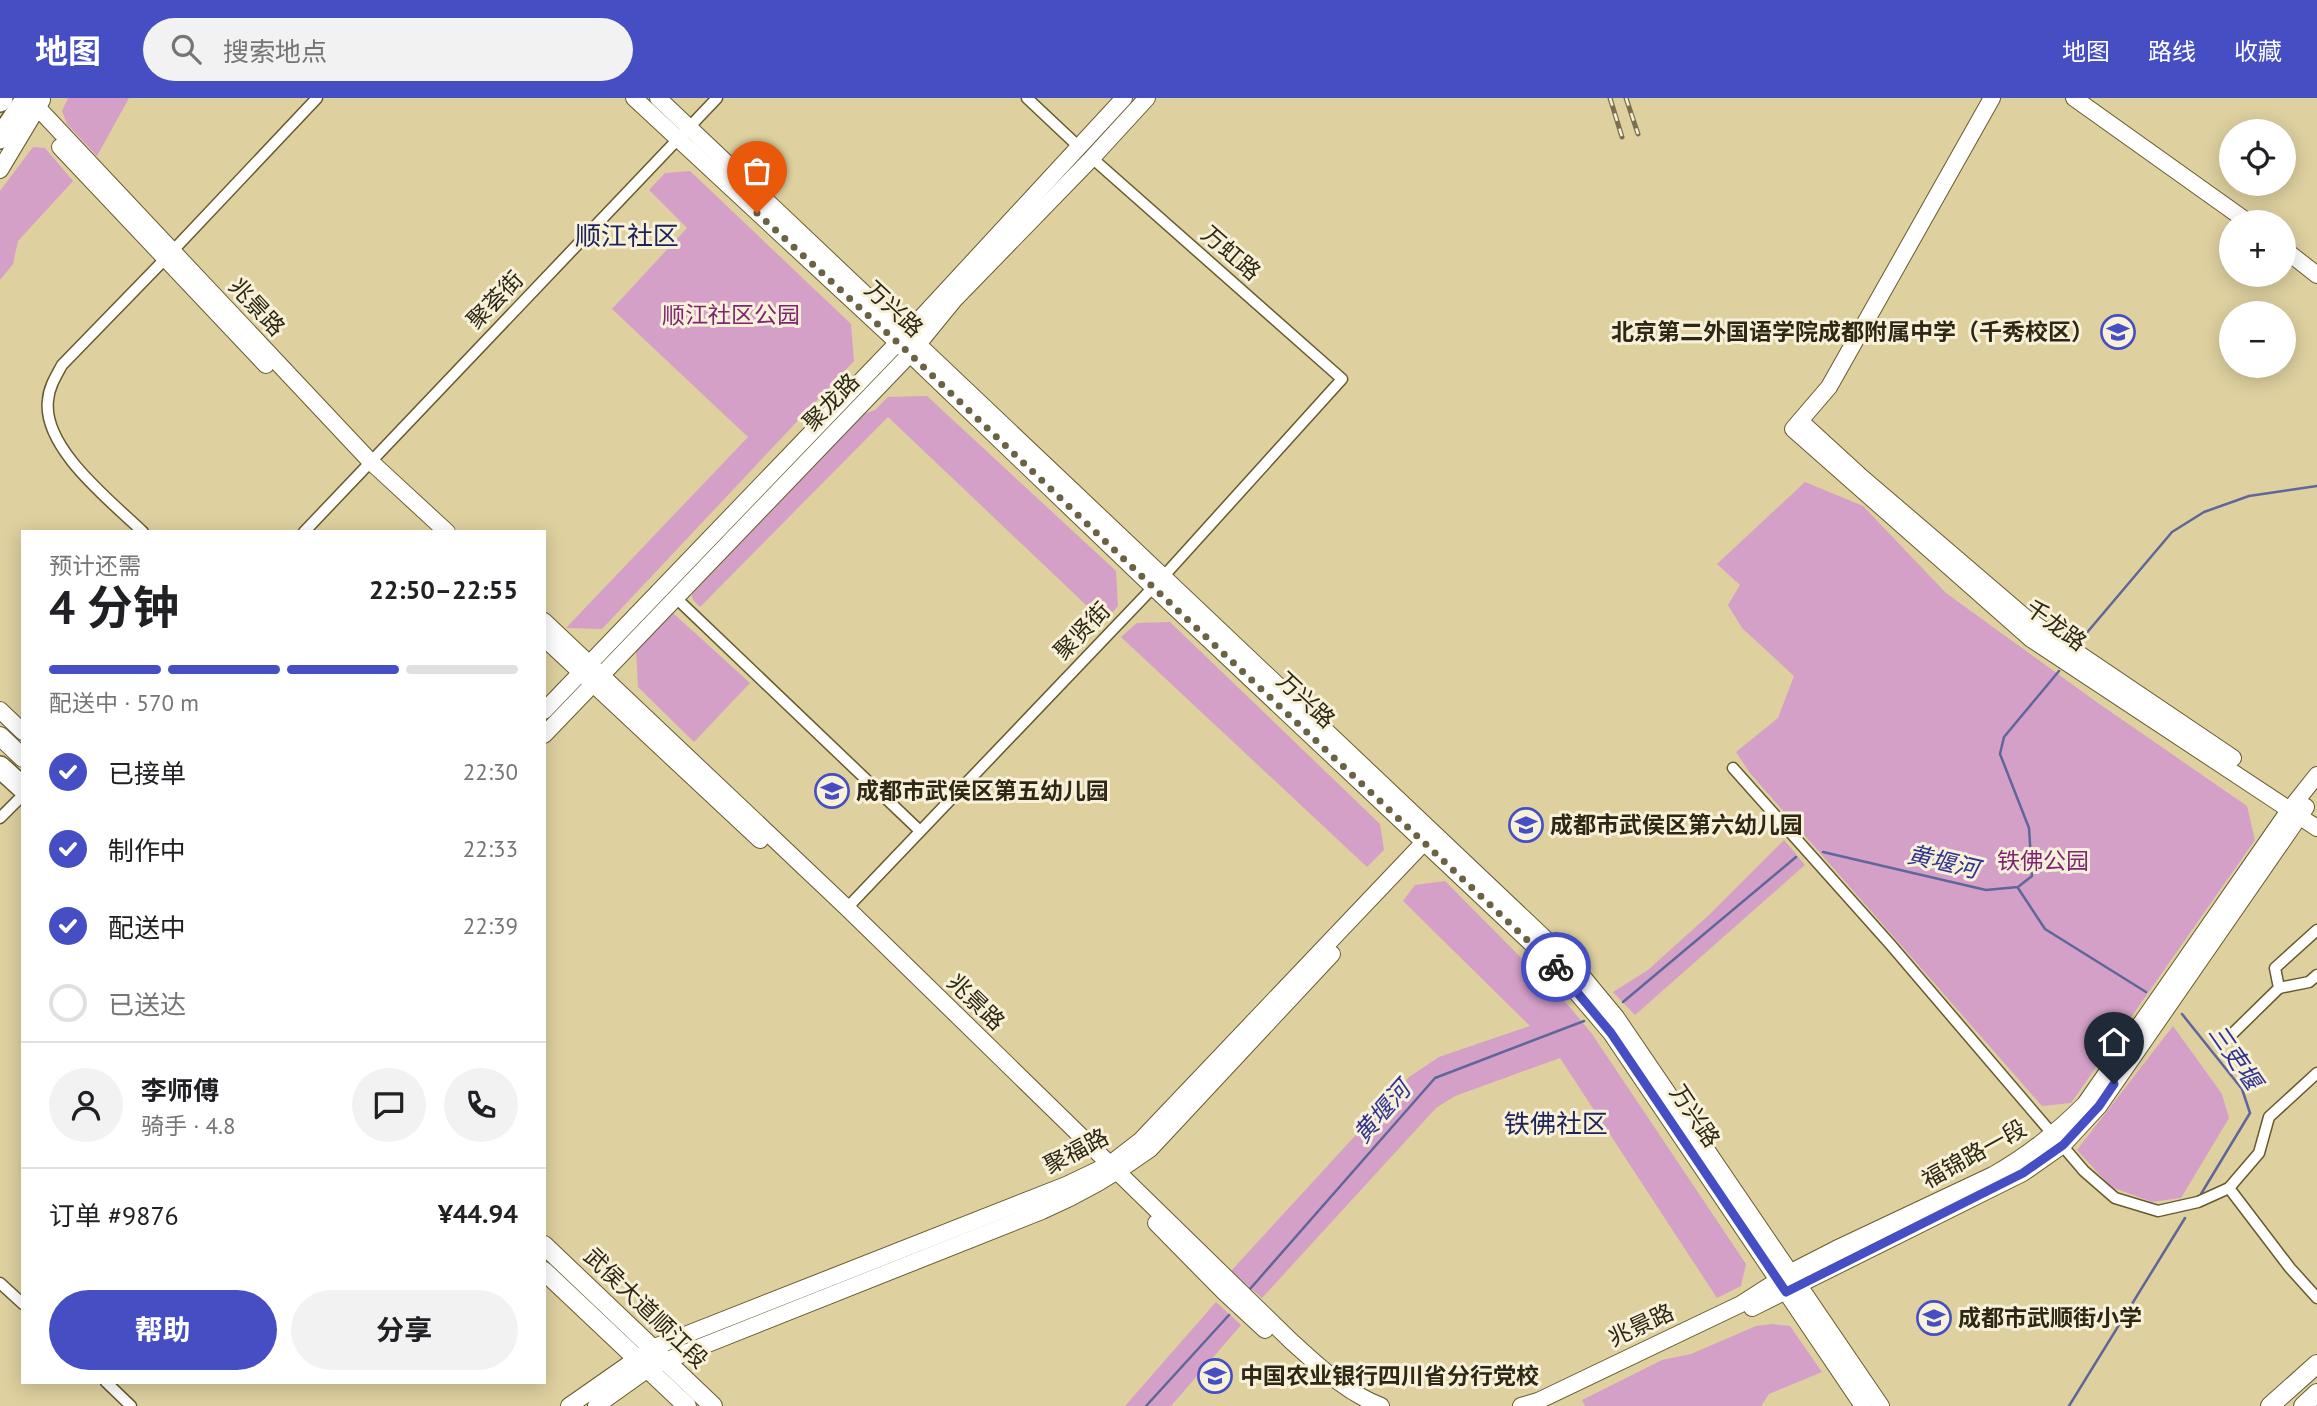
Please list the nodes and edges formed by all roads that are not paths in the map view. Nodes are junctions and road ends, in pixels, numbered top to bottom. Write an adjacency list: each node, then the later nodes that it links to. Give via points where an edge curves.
1 (317, 98): 17 (street)
2 (634, 98): 11 (street)
3 (658, 98): 11 (street)
4 (716, 98): 11 (street, 聚荟街)
5 (1027, 98): 13 (street)
6 (1124, 98): 13 (street, 聚龙路)
7 (1147, 98): 14 (street, 聚龙路)
8 (1992, 98): 48 (street, 千龙路, via 1829,387 1796,425 2026,618)
9 (2074, 98): 16 (street)
10 (35, 105): 12 (highway); 15 (street); 17 (street, 兆景路)
11 (683, 133): 20 (street, 万兴路); 22 (street, 聚荟街)
12 (0, 138)
13 (1079, 147): 20 (street, 聚龙路)
14 (1092, 158): 20 (street, 聚龙路); 21 (street, 万虹路)
15 (0, 170)
16 (2231, 210)
17 (169, 255): 22 (street, 兆景路); 23 (street, via 62,365 47,401 58,445)
18 (2296, 258): 19 (street)
19 (2317, 275)
20 (908, 343): 27 (street, 万兴路); 28 (street, 聚龙路); 31 (street, 聚龙路)
21 (1342, 379): 27 (street, 聚贤街)
22 (367, 464): 24 (street, 聚荟街); 25 (street, 兆景路); 26 (street, 兆景路)
23 (141, 530)
24 (306, 530)
25 (429, 530)
26 (445, 530)
27 (1158, 582): 51 (street, 聚贤街); 52 (street, 万兴路)
28 (675, 597): 31 (street, 聚龙路); 51 (street)
29 (546, 623): 31 (street, 兆景路)
30 (546, 640): 31 (street, 兆景路)
31 (591, 674): 33 (street, 聚龙路); 35 (street, 聚龙路); 53 (street, 兆景路); 60 (street, 兆景路)
32 (0, 710): 34 (street)
33 (546, 710)
34 (21, 730)
35 (546, 732)
36 (0, 736): 38 (main road)
37 (0, 752): 41 (main road)
38 (21, 756)
39 (0, 767): 45 (highway)
40 (1733, 768): 59 (street)
41 (21, 772)
42 (2317, 775): 48 (street, 福锦路一段)
43 (0, 779): 46 (street)
44 (2317, 792): 48 (street, 福锦路一段)
45 (21, 795)
46 (21, 795)
47 (21, 797): 49 (street)
48 (2302, 809): 50 (street, 千龙路); 59 (street, 福锦路一段)
49 (0, 818)
50 (2317, 828)
51 (920, 831): 53 (street, 聚贤街)
52 (1432, 840): 60 (street, 聚福路); 65 (street, 万兴路, via 1548,959 1611,1033)
53 (847, 908): 60 (street, 兆景路)
54 (2317, 930): 56 (street, via 2275,968)
55 (2317, 975): 56 (street, via 2309,982)
56 (2279, 988): 57 (street)
57 (2227, 1040)
58 (2317, 1073): 61 (street, via 2269,1117 2259,1153)
59 (2059, 1140): 61 (street, via 2084,1171 2115,1198 2158,1211 2198,1202); 65 (street, 福锦路一段)
60 (1110, 1170): 70 (street, 聚福路); 71 (street, via 1042,1211); 80 (street, 兆景路, via 1225,1293 1327,1387); 81 (street, 兆景路, via 1338,1383)
61 (2229, 1188): 68 (street)
62 (546, 1247): 63 (main road, 武侯大道顺江段)
63 (573, 1272): 67 (main road); 70 (main road, 武侯大道顺江段)
64 (546, 1273): 67 (main road, 武侯大道顺江段)
65 (1789, 1282): 82 (street, 兆景路); 83 (street, 兆景路); 84 (street, 万兴路); 85 (street)
66 (0, 1283): 69 (street)
67 (562, 1287): 70 (main road, 武侯大道顺江段)
68 (2317, 1298)
69 (21, 1302)
70 (645, 1358): 71 (main road, 武侯大道顺江段); 76 (street); 77 (street); 78 (main road, 武侯大道顺江段)
71 (665, 1361): 79 (main road, 武侯大道顺江段)
72 (2317, 1364): 86 (main road)
73 (108, 1384): 75 (street)
74 (2317, 1393): 87 (main road)
75 (131, 1406)
76 (569, 1406)
77 (596, 1406)
78 (687, 1406)
79 (713, 1406)
80 (1356, 1406)
81 (1381, 1406)
82 (1521, 1406)
83 (1551, 1406)
84 (1863, 1406)
85 (1881, 1406)
86 (2270, 1406)
87 (2303, 1406)

